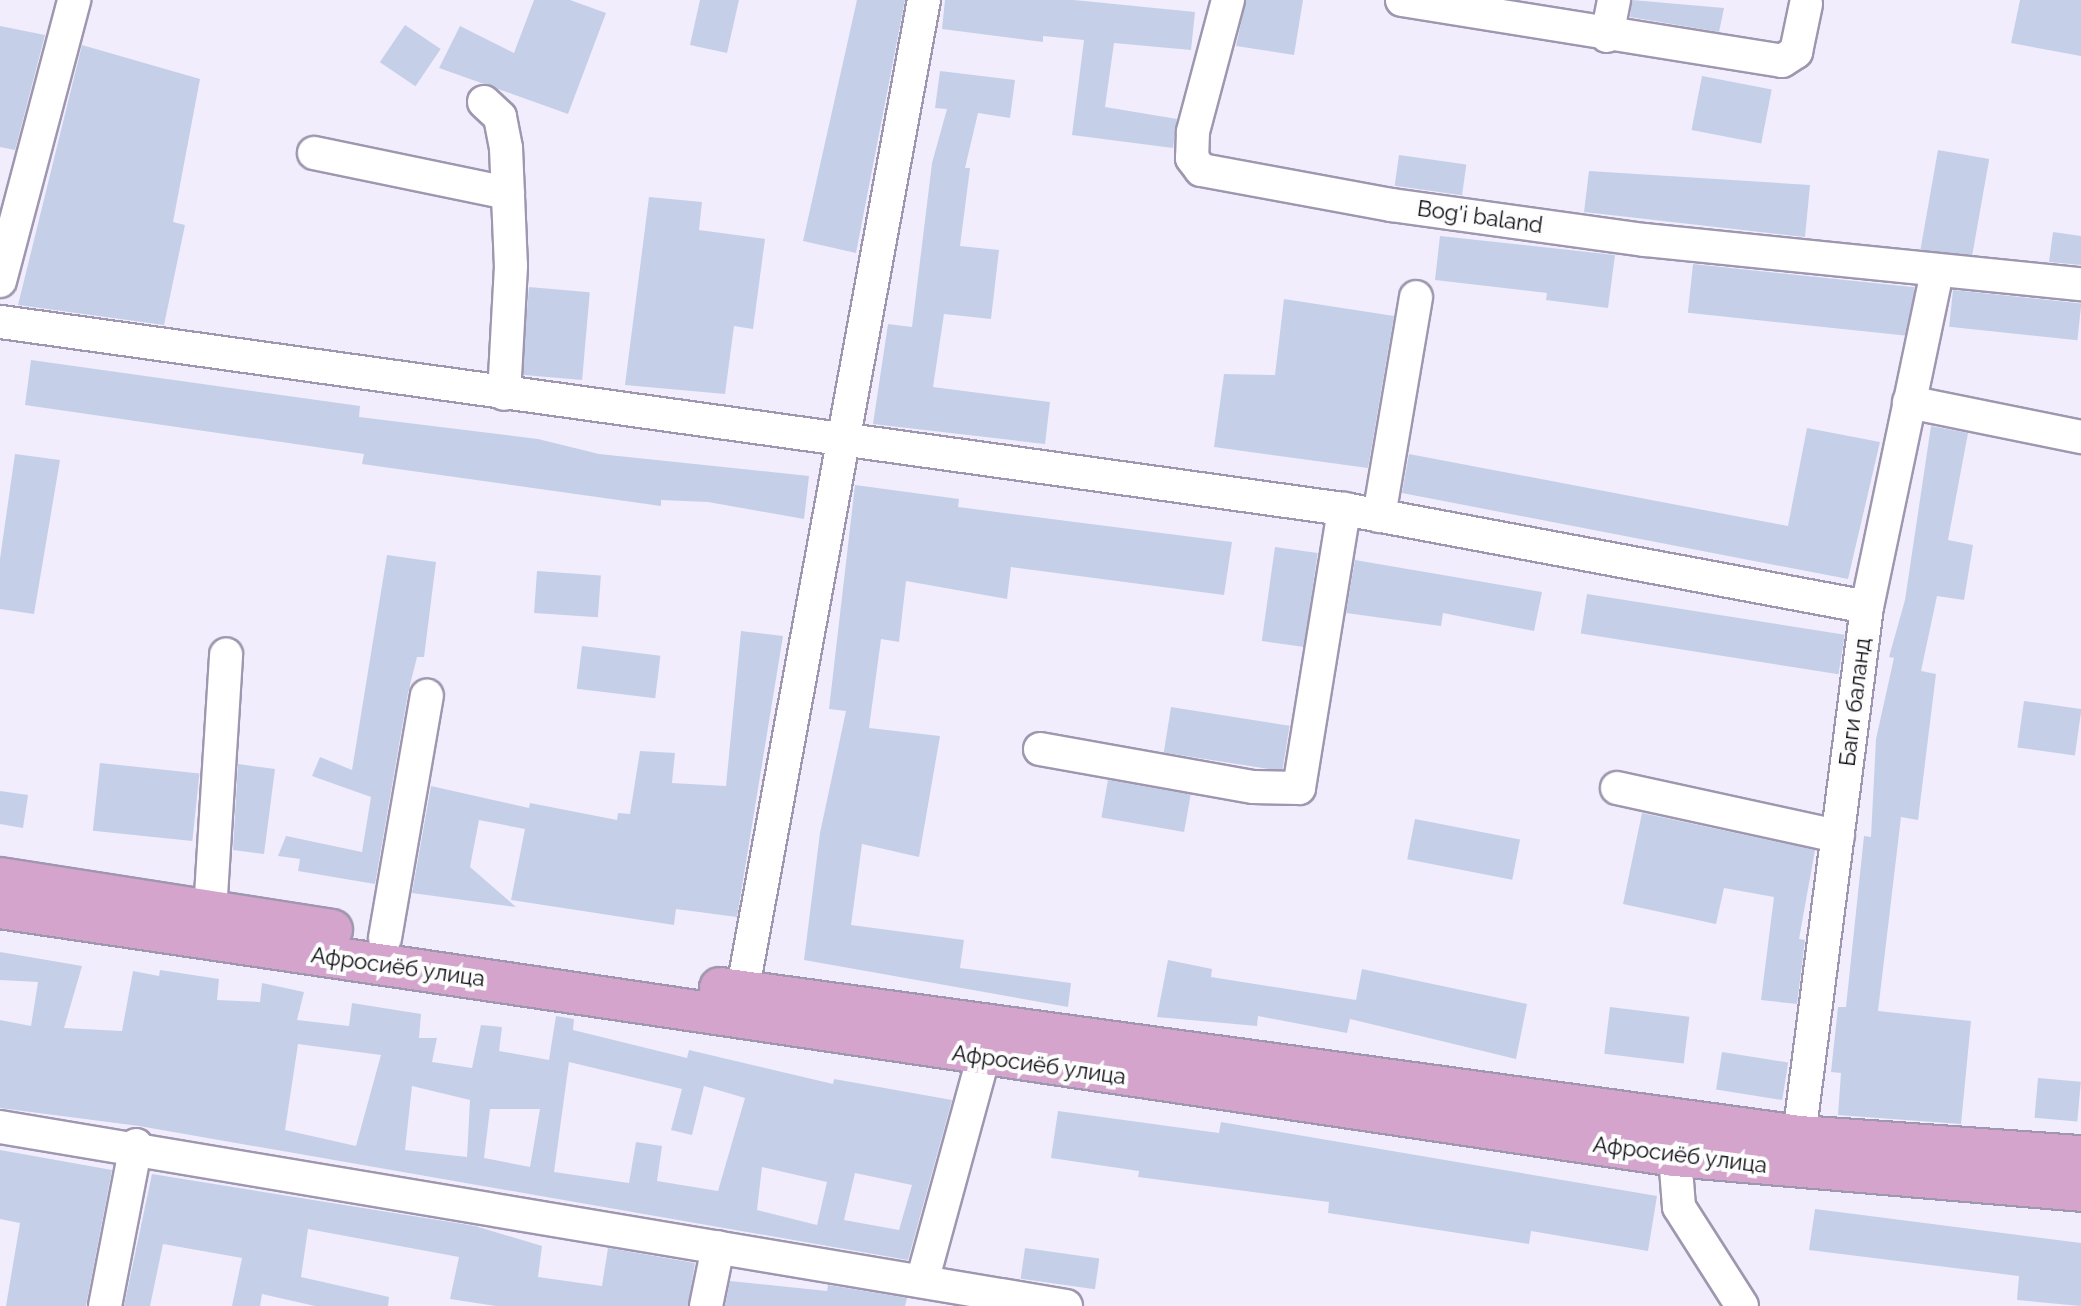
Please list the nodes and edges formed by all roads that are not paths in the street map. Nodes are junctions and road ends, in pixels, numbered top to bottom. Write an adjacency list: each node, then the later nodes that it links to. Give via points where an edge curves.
1 (74, 0): 12 (street)
2 (924, 0): 19 (street)
3 (1228, 0): 11 (street, Bog'i baland, via 1193,132 1192,158 1201,170 1392,205)
4 (1402, 0): 7 (street)
5 (1614, 0): 7 (street)
6 (1806, 4): 7 (street, via 1796,52 1782,61)
7 (1607, 36)
8 (484, 102): 10 (street, via 500,117)
9 (314, 153): 10 (street)
10 (508, 193): 16 (street)
11 (1937, 273): 13 (street, Bog'i baland); 17 (street, Баги баланд)
12 (0, 281)
13 (2081, 284)
14 (1416, 297): 21 (street)
15 (0, 322): 16 (street)
16 (504, 394): 19 (street)
17 (1909, 402): 18 (street); 22 (street, Баги баланд)
18 (2081, 437)
19 (841, 442): 20 (street); 32 (street)
20 (1344, 509): 21 (street); 25 (street, via 1299,788 1253,787)
21 (1379, 516): 22 (street)
22 (1867, 607): 27 (street, Баги баланд)
23 (226, 654): 30 (street)
24 (427, 696): 31 (street)
25 (1040, 749)
26 (1617, 788): 27 (street)
27 (1838, 836): 37 (street, Баги баланд)
28 (0, 878): 30 (main road, Афросиёб улица)
29 (0, 908): 32 (main road, Афросиёб улица)
30 (210, 911): 31 (main road, Афросиёб улица)
31 (385, 938): 32 (main road, Афросиёб улица)
32 (739, 1005): 33 (main road, Афросиёб улица); 34 (main road, Афросиёб улица)
33 (983, 1058): 34 (main road, Афросиёб улица); 43 (street)
34 (1261, 1079): 35 (main road, Афросиёб улица)
35 (1405, 1102): 37 (main road, Афросиёб улица); 39 (main road, Афросиёб улица)
36 (0, 1127): 38 (street)
37 (1799, 1136): 40 (main road, Афросиёб улица)
38 (136, 1145): 42 (street); 44 (street)
39 (1675, 1156): 41 (main road, Афросиёб улица); 47 (street, via 1679,1207)
40 (2081, 1156)
41 (2081, 1191)
42 (718, 1247): 43 (street); 45 (street)
43 (923, 1278): 46 (street)
44 (105, 1306)
45 (706, 1306)
46 (1066, 1306)
47 (1742, 1306)

